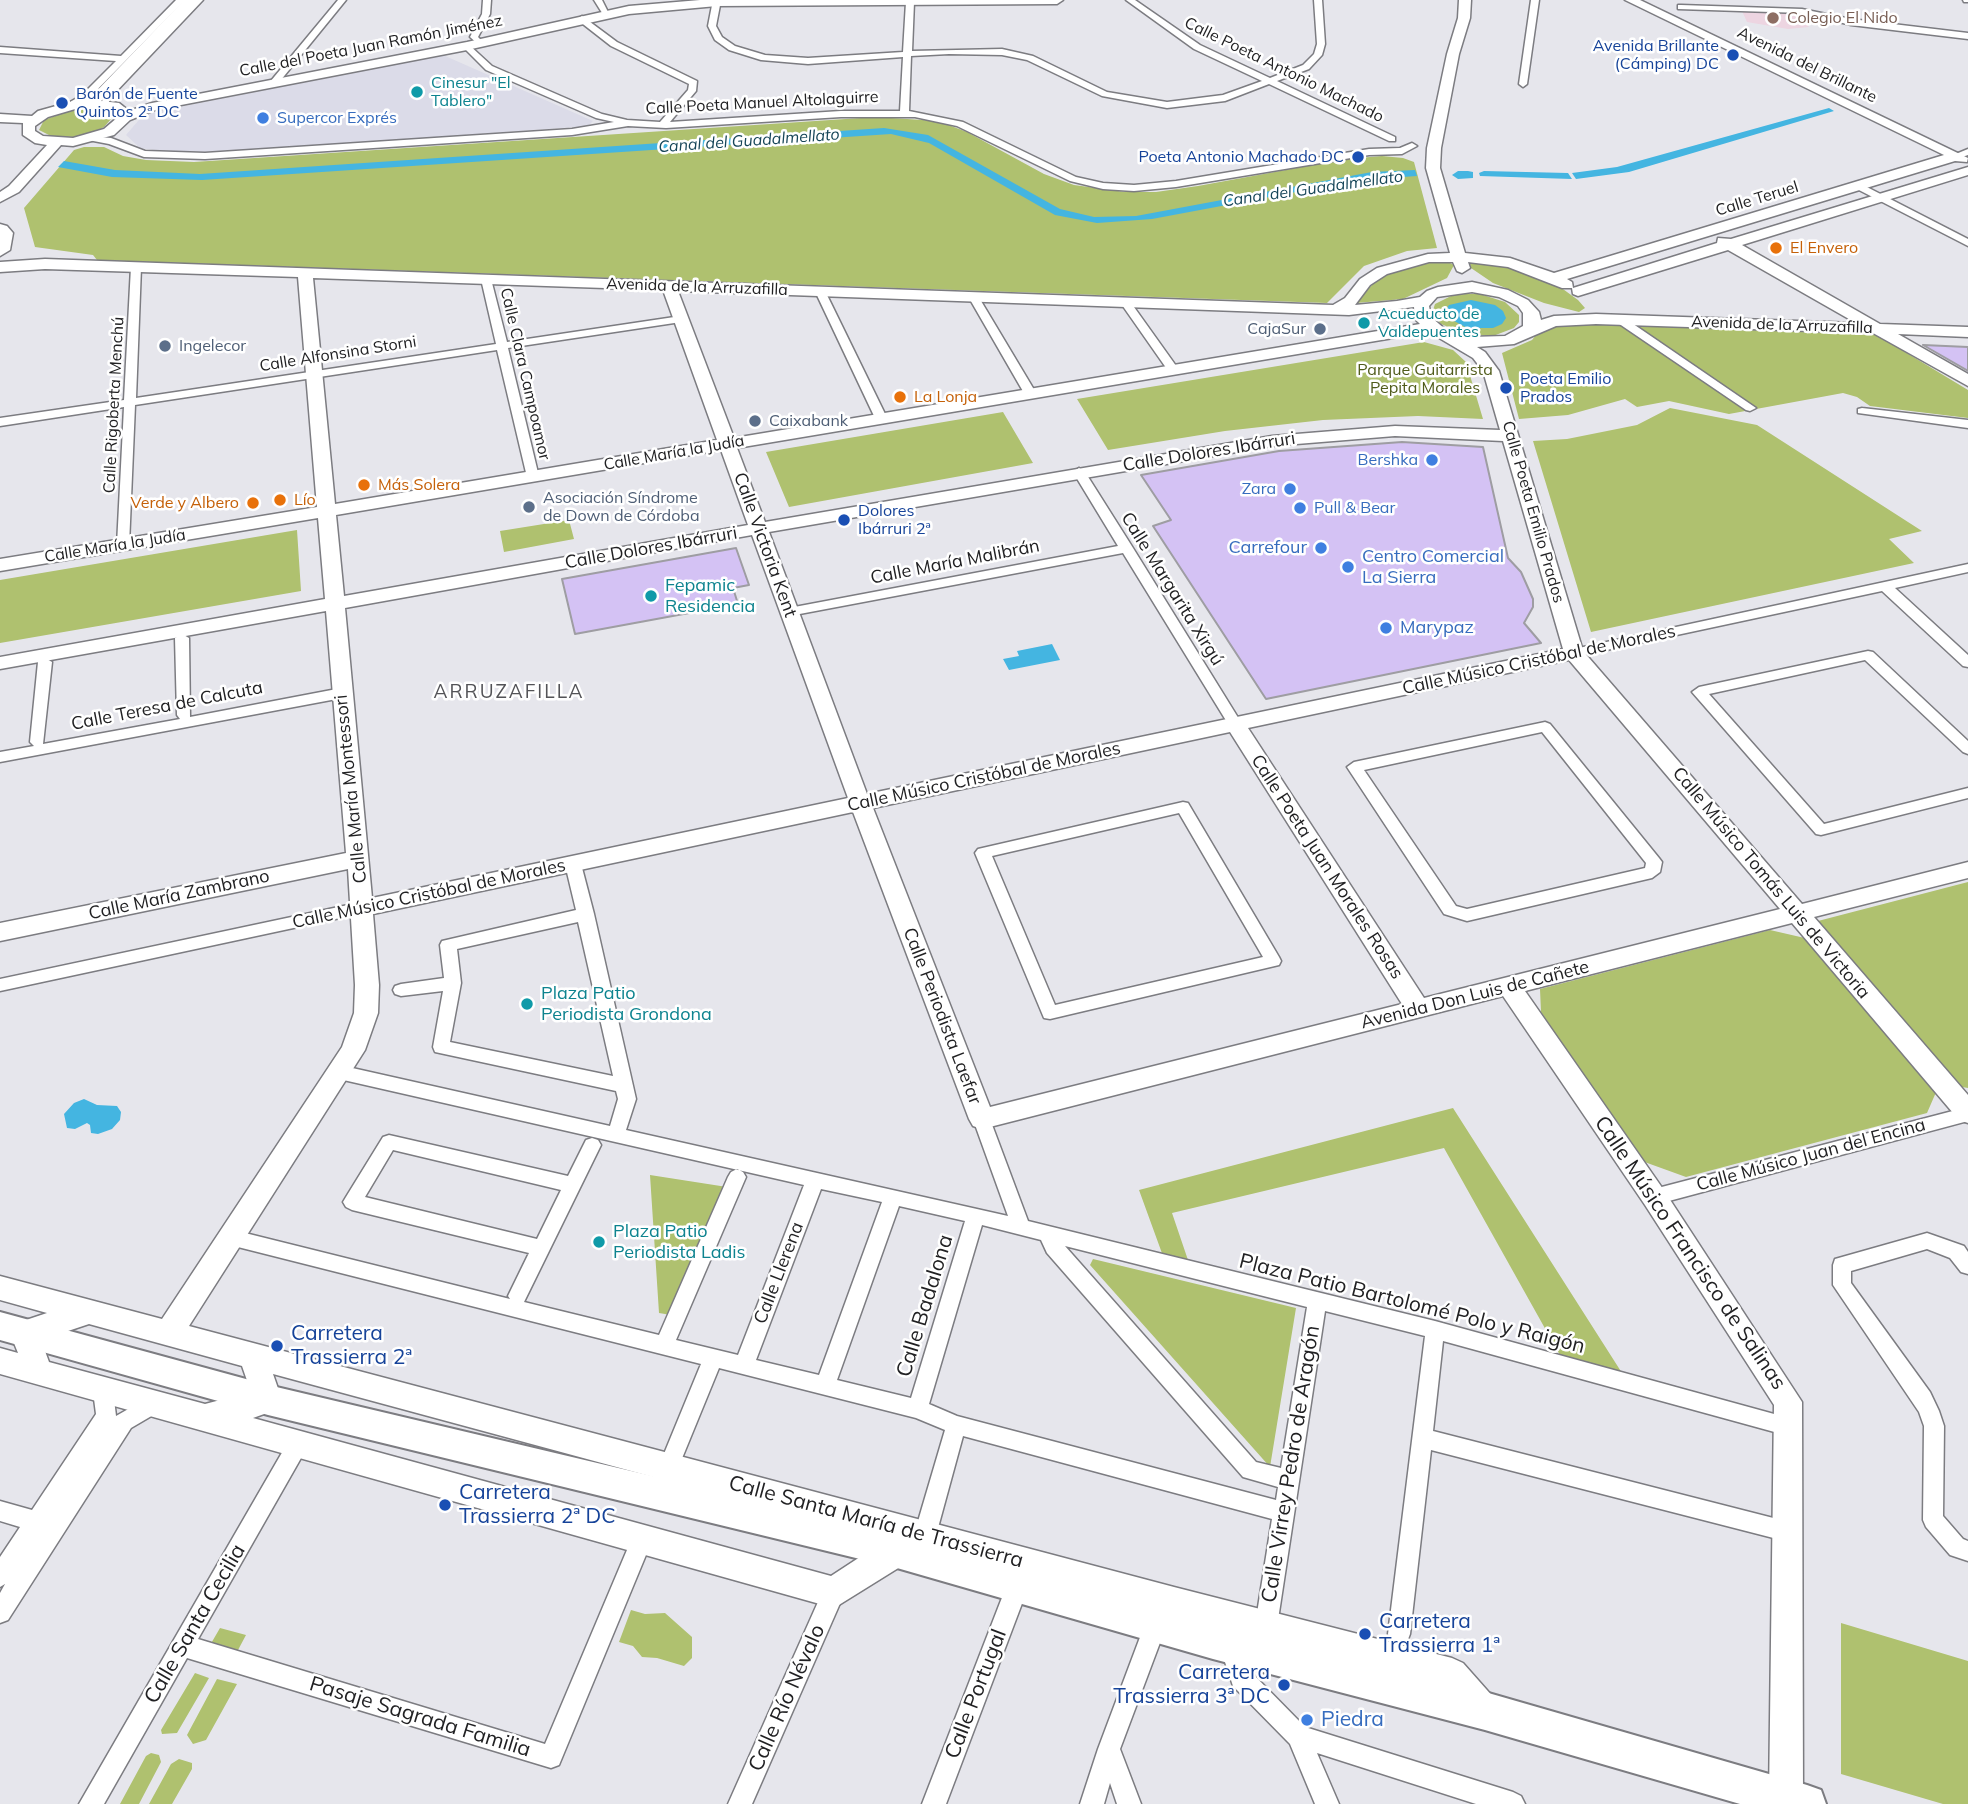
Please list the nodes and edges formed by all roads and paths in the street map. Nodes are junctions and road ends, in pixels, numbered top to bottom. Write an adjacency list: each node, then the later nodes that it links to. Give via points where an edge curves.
1 (181, 0): 26 (street)
2 (191, 0): 30 (main road)
3 (199, 0): 30 (street)
4 (342, 0): 28 (street)
5 (487, 0): 22 (street, via 486,15 474,37)
6 (598, 0): 18 (street)
7 (1058, 0): 15 (main road, Calle del Poeta Juan Ramón Jiménez)
8 (1130, 0): 27 (street, Calle Poeta Antonio Machado, via 1190,43)
9 (1318, 0): 27 (street, via 1318,55 1306,67)
10 (1465, 0): 42 (main road)
11 (1535, 0): 29 (street)
12 (1631, 0): 20 (main road, Avenida del Brillante)
13 (1805, 0): 17 (street)
14 (717, 1): 15 (main road, Calle del Poeta Juan Ramón Jiménez); 18 (main road, Calle del Poeta Juan Ramón Jiménez); 25 (street, via 714,33 724,44 746,53 808,61)
15 (910, 2): 25 (street)
16 (1678, 4): 17 (street); 20 (street)
17 (1790, 11): 21 (street)
18 (607, 14): 19 (main road, Calle del Poeta Juan Ramón Jiménez)
19 (582, 19): 22 (main road, Calle del Poeta Juan Ramón Jiménez); 37 (street, via 614,44 694,83)
20 (1693, 30): 43 (main road, Avenida del Brillante)
21 (1968, 36)
22 (480, 43): 23 (main road, Calle del Poeta Juan Ramón Jiménez)
23 (467, 46): 28 (main road, Calle del Poeta Juan Ramón Jiménez); 36 (street, via 489,68 600,116)
24 (0, 50): 26 (street)
25 (908, 54): 27 (street, via 967,50 1018,55 1105,94 1167,105 1207,102); 32 (street)
26 (124, 59): 31 (street)
27 (1272, 82): 41 (street, Calle Poeta Antonio Machado)
28 (273, 84): 34 (main road, Calle del Poeta Juan Ramón Jiménez, via 152,107)
29 (1523, 84)
30 (98, 103): 31 (main road); 34 (main road)
31 (70, 105): 35 (main road)
32 (904, 113): 37 (street, Calle Poeta Manuel Altolaguirre); 41 (street, Calle Poeta Manuel Altolaguirre, via 960,124 1059,174 1118,187 1176,184)
33 (0, 118): 35 (main road)
34 (121, 118): 38 (main road, Calle del Poeta Juan Ramón Jiménez); 40 (street)
35 (33, 120): 39 (main road, via 27,128 30,135)
36 (628, 123): 37 (street, Calle Poeta Manuel Altolaguirre); 40 (street, Calle Poeta Manuel Altolaguirre, via 585,131 205,156 144,153)
37 (666, 125)
38 (88, 139): 39 (main road, Calle del Poeta Juan Ramón Jiménez); 40 (street, Calle Poeta Manuel Altolaguirre)
39 (57, 142): 46 (main road)
40 (122, 144)
41 (1390, 144): 42 (street, Calle Poeta Manuel Altolaguirre, via 1402,151 1412,146)
42 (1434, 148): 55 (main road, via 1433,168)
43 (1964, 156): 45 (main road, Calle Teruel)
44 (1968, 171): 48 (main road, Calle Teruel)
45 (1858, 186): 48 (street); 51 (main road, Calle Teruel)
46 (15, 189): 47 (main road); 49 (main road)
47 (0, 198)
48 (1881, 198): 52 (street); 53 (main road, Calle Teruel)
49 (0, 220)
50 (0, 230): 54 (highway)
51 (1708, 233): 53 (main road); 61 (main road, Calle Teruel)
52 (1968, 243)
53 (1730, 245): 66 (main road, Calle Teruel); 78 (main road)
54 (0, 251): 56 (main road, Avenida de la Arruzafilla)
55 (1460, 262): 61 (main road, via 1510,263); 64 (main road); 67 (main road); 72 (main road, via 1416,260 1392,266 1373,276)
56 (45, 264): 57 (main road, Avenida de la Arruzafilla); 58 (main road, Avenida de la Arruzafilla); 60 (main road)
57 (0, 267)
58 (136, 267): 59 (main road, Avenida de la Arruzafilla); 88 (street, Calle Rigoberta Menchú)
59 (304, 273): 62 (main road, Avenida de la Arruzafilla); 85 (main road, Calle María Montessori)
60 (0, 274)
61 (1555, 278): 66 (main road)
62 (486, 279): 63 (main road, Avenida de la Arruzafilla); 82 (street, Calle Clara Campoamor)
63 (669, 286): 65 (main road, Avenida de la Arruzafilla); 74 (main road, Calle Victoria Kent)
64 (1443, 290): 67 (main road, via 1472,287); 69 (main road, Avenida de la Arruzafilla)
65 (820, 291): 68 (main road, Avenida de la Arruzafilla); 91 (street)
66 (1578, 291): 73 (main road)
67 (1503, 293): 71 (main road, Avenida de la Arruzafilla)
68 (973, 296): 70 (main road, Avenida de la Arruzafilla); 87 (street)
69 (1423, 301): 72 (main road, Avenida de la Arruzafilla); 76 (main road, via 1420,311)
70 (1125, 302): 72 (main road, Avenida de la Arruzafilla); 83 (street)
71 (1522, 303): 73 (main road, Avenida de la Arruzafilla); 77 (main road, via 1531,312)
72 (1343, 309): 76 (main road, Avenida de la Arruzafilla)
73 (1596, 318): 75 (main road, Avenida de la Arruzafilla); 77 (main road, Avenida de la Arruzafilla, via 1554,321)
74 (681, 319): 82 (street, Calle Alfonsina Storni); 95 (main road, Calle Victoria Kent)
75 (1619, 319): 78 (main road, Avenida de la Arruzafilla); 89 (street)
76 (1427, 323): 80 (main road, Avenida de la Arruzafilla); 83 (main road, Calle María la Judía)
77 (1530, 329): 81 (main road, Avenida de la Arruzafilla)
78 (1876, 329): 79 (main road, Avenida de la Arruzafilla); 86 (main road)
79 (1968, 332)
80 (1451, 337): 81 (main road); 84 (main road, Calle Poeta Emilio Prados, via 1479,355)
81 (1508, 341): 84 (main road, via 1496,355)
82 (502, 345): 85 (street, Calle Alfonsina Storni); 97 (street, Calle Clara Campoamor)
83 (1173, 370): 87 (main road, Calle María la Judía)
84 (1491, 371): 94 (main road, Calle Poeta Emilio Prados)
85 (312, 375): 88 (street, Calle Alfonsina Storni); 98 (main road, Calle María Montessori)
86 (1968, 381)
87 (1030, 393): 91 (main road, Calle María la Judía)
88 (129, 402): 92 (street, Calle Alfonsina Storni); 100 (street, Calle Rigoberta Menchú)
89 (1750, 408)
90 (1862, 411): 93 (street)
91 (881, 418): 95 (main road, Calle María la Judía)
92 (0, 422)
93 (1968, 424)
94 (1512, 436): 96 (main road, Calle Dolores Ibárruri, via 1395,431 1333,434); 108 (main road, Calle Poeta Emilio Prados)
95 (727, 444): 97 (main road, Calle María la Judía); 99 (main road, Calle Victoria Kent)
96 (1079, 472): 99 (main road, Calle Dolores Ibárruri); 101 (street, Calle Margarita Xirgú)
97 (533, 477): 98 (main road, Calle María la Judía)
98 (326, 511): 100 (main road, Calle María la Judía); 105 (main road, Calle María Montessori)
99 (759, 528): 105 (main road, Calle Dolores Ibárruri); 106 (main road, Calle Victoria Kent)
100 (123, 545): 102 (main road, Calle María la Judía)
101 (1127, 548): 106 (street, Calle María Malibrán); 114 (street, Calle Margarita Xirgú)
102 (0, 565)
103 (1968, 568): 104 (street, Calle Músico Cristóbal de Morales)
104 (1885, 586): 108 (street, Calle Músico Cristóbal de Morales); 111 (street)
105 (334, 604): 110 (main road, Calle Dolores Ibárruri); 112 (main road, Calle María Montessori)
106 (789, 612): 119 (main road, Calle Victoria Kent)
107 (182, 638): 113 (street)
108 (1574, 653): 114 (main road, Calle Músico Cristóbal de Morales); 126 (main road, Calle Músico Tomás Luis de Victoria)
109 (44, 662): 115 (street)
110 (0, 663)
111 (1968, 663)
112 (342, 693): 117 (street, Calle Teresa de Calcuta); 121 (main road, Calle María Montessori)
113 (184, 715)
114 (1235, 724): 119 (main road, Calle Músico Cristóbal de Morales); 133 (main road, Calle Poeta Juan Morales Rosas)
115 (37, 742)
116 (1968, 748): 118 (street, via 1868,655 1699,692 1821,830)
117 (0, 757)
118 (1968, 793)
119 (860, 803): 122 (main road, Calle Músico Cristóbal de Morales); 137 (main road, Calle Periodista Laefar)
120 (1398, 837): 120 (street, via 1450,910 1467,915 1652,872 1654,862 1545,727 1354,767)
121 (358, 859): 124 (main road, Calle María Montessori); 127 (main road, Calle María Zambrano)
122 (573, 864): 124 (main road, Calle Músico Cristóbal de Morales); 125 (street)
123 (1968, 870): 126 (main road, Avenida Don Luis de Cañete)
124 (362, 908): 130 (street, Calle Músico Cristóbal de Morales); 134 (main road, Calle María Montessori, via 366,1013 353,1050)
125 (586, 914): 129 (street, via 448,945); 135 (street)
126 (1795, 914): 131 (main road, Avenida Don Luis de Cañete); 136 (main road, Calle Músico Tomás Luis de Victoria)
127 (0, 932)
128 (1273, 961): 128 (street, via 1184,807 983,853 1050,1013)
129 (453, 983): 132 (street); 135 (street, via 441,1047)
130 (0, 985)
131 (1509, 986): 133 (main road, Avenida Don Luis de Cañete); 144 (main road, Calle Músico Francisco de Salinas)
132 (401, 990)
133 (1418, 1009): 137 (main road, Avenida Don Luis de Cañete)
134 (339, 1072): 138 (street, Plaza Patio Bartolomé Polo y Raigón); 148 (main road, Calle María Montessori)
135 (623, 1085): 138 (street, via 626,1100)
136 (1968, 1114): 144 (street, Calle Músico Juan del Encina)
137 (982, 1119): 146 (street, Calle Periodista Laefar)
138 (616, 1135): 141 (street, Plaza Patio Bartolomé Polo y Raigón)
139 (592, 1144): 142 (street)
140 (737, 1177): 158 (street)
141 (815, 1180): 143 (street, Plaza Patio Bartolomé Polo y Raigón); 162 (street, Calle Llerena)
142 (572, 1185): 149 (street); 149 (street, via 389,1142 352,1202)
143 (893, 1197): 145 (street, Plaza Patio Bartolomé Polo y Raigón); 164 (street)
144 (1654, 1197): 171 (main road, Calle Músico Francisco de Salinas, via 1788,1402)
145 (976, 1216): 146 (street, Plaza Patio Bartolomé Polo y Raigón); 168 (street, Calle Badalona)
146 (1022, 1229): 147 (street, Plaza Patio Bartolomé Polo y Raigón)
147 (1048, 1236): 153 (street, Plaza Patio Bartolomé Polo y Raigón); 175 (street, via 1250,1470)
148 (233, 1238): 157 (main road, Calle María Montessori); 160 (street)
149 (541, 1248): 152 (street)
150 (1968, 1266): 182 (street, via 1957,1252 1927,1241 1842,1265 1842,1285 1929,1411 1934,1426 1933,1520 1957,1548)
151 (0, 1288): 154 (main road, Calle Santa María de Trassierra)
152 (518, 1296)
153 (1317, 1302): 156 (street, Plaza Patio Bartolomé Polo y Raigón); 175 (street, Calle Virrey Pedro de Aragón)
154 (88, 1312): 155 (main road); 157 (main road, Calle Santa María de Trassierra)
155 (12, 1330): 163 (main road); 166 (main road, Calle Santa María de Trassierra)
156 (1435, 1330): 171 (street, Plaza Patio Bartolomé Polo y Raigón); 172 (street)
157 (169, 1333): 159 (main road, Calle Santa María de Trassierra)
158 (668, 1335)
159 (252, 1355): 166 (main road); 174 (main road, Calle Santa María de Trassierra)
160 (713, 1358): 162 (street); 174 (street)
161 (0, 1361): 163 (main road)
162 (744, 1366): 164 (street)
163 (39, 1371): 165 (main road)
164 (825, 1386): 168 (street)
165 (103, 1391): 167 (main road); 178 (street, via 106,1416)
166 (268, 1400): 169 (main road, Calle Santa María de Trassierra); 181 (main road, Calle Santa María de Trassierra)
167 (153, 1404): 169 (main road); 178 (street, via 124,1421)
168 (918, 1409): 170 (street)
169 (205, 1418): 173 (main road)
170 (956, 1424): 177 (street); 181 (street)
171 (1789, 1427): 179 (main road, Calle Músico Francisco de Salinas)
172 (1422, 1438): 179 (street); 189 (street)
173 (298, 1444): 180 (main road); 190 (street, Calle Santa Cecilia)
174 (669, 1466): 181 (main road, Calle Santa María de Trassierra)
175 (1289, 1480): 177 (street, Calle Virrey Pedro de Aragón)
176 (0, 1511): 178 (street)
177 (1284, 1512): 188 (street, Calle Virrey Pedro de Aragón)
178 (46, 1524): 183 (street); 186 (street)
179 (1788, 1532): 196 (main road, Calle Músico Francisco de Salinas)
180 (642, 1538): 185 (main road); 190 (street, Pasaje Sagrada Familia, via 551,1757)
181 (911, 1543): 184 (main road, Calle Santa María de Trassierra); 185 (main road, Calle Santa María de Trassierra); 188 (main road, Calle Santa María de Trassierra)
182 (1968, 1551)
183 (0, 1576)
184 (1018, 1585): 187 (main road, Calle Santa María de Trassierra); 199 (street, Calle Portugal)
185 (834, 1592): 198 (street, Calle Río Névalo)
186 (0, 1612)
187 (1156, 1624): 191 (main road, Calle Santa María de Trassierra); 194 (street)
188 (1266, 1626): 192 (main road, Calle Santa María de Trassierra, via 1452,1674)
189 (1399, 1634)
190 (182, 1645): 197 (street, Calle Santa Cecilia)
191 (1230, 1645): 192 (main road, Calle Santa María de Trassierra); 193 (street, via 1241,1678)
192 (1485, 1712): 196 (main road, Calle Santa María de Trassierra)
193 (1298, 1736): 195 (street); 202 (street)
194 (1109, 1749): 200 (street); 201 (street)
195 (1459, 1796): 203 (street)
196 (1796, 1801)
197 (91, 1804)
198 (740, 1804)
199 (934, 1804)
200 (1092, 1804)
201 (1129, 1804)
202 (1327, 1804)
203 (1513, 1804)

